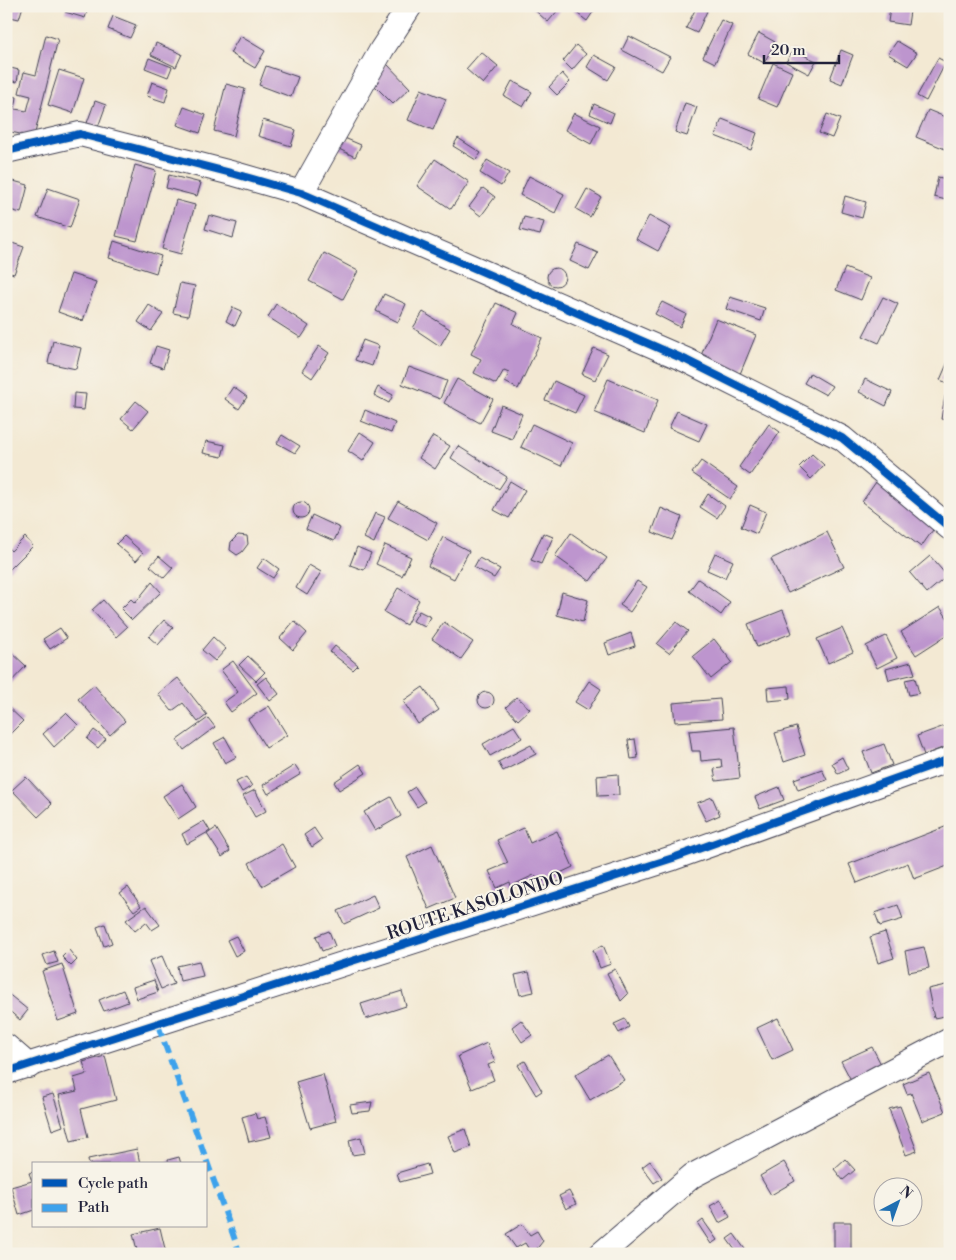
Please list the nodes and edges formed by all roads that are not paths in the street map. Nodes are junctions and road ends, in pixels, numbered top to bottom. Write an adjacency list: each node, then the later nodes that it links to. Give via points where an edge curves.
1 (410, 6): 3 (street, via 382,49)
2 (6, 151): 3 (street, via 80,134)
3 (301, 193): 4 (street, via 686,360 842,438)
4 (950, 528)
5 (950, 759): 8 (street, ROUTE KASOLONDO, via 673,858)
6 (950, 1040): 10 (street, via 692,1176)
7 (6, 1046): 8 (street)
8 (29, 1066): 9 (street, ROUTE KASOLONDO)
9 (6, 1072)
10 (601, 1254)

